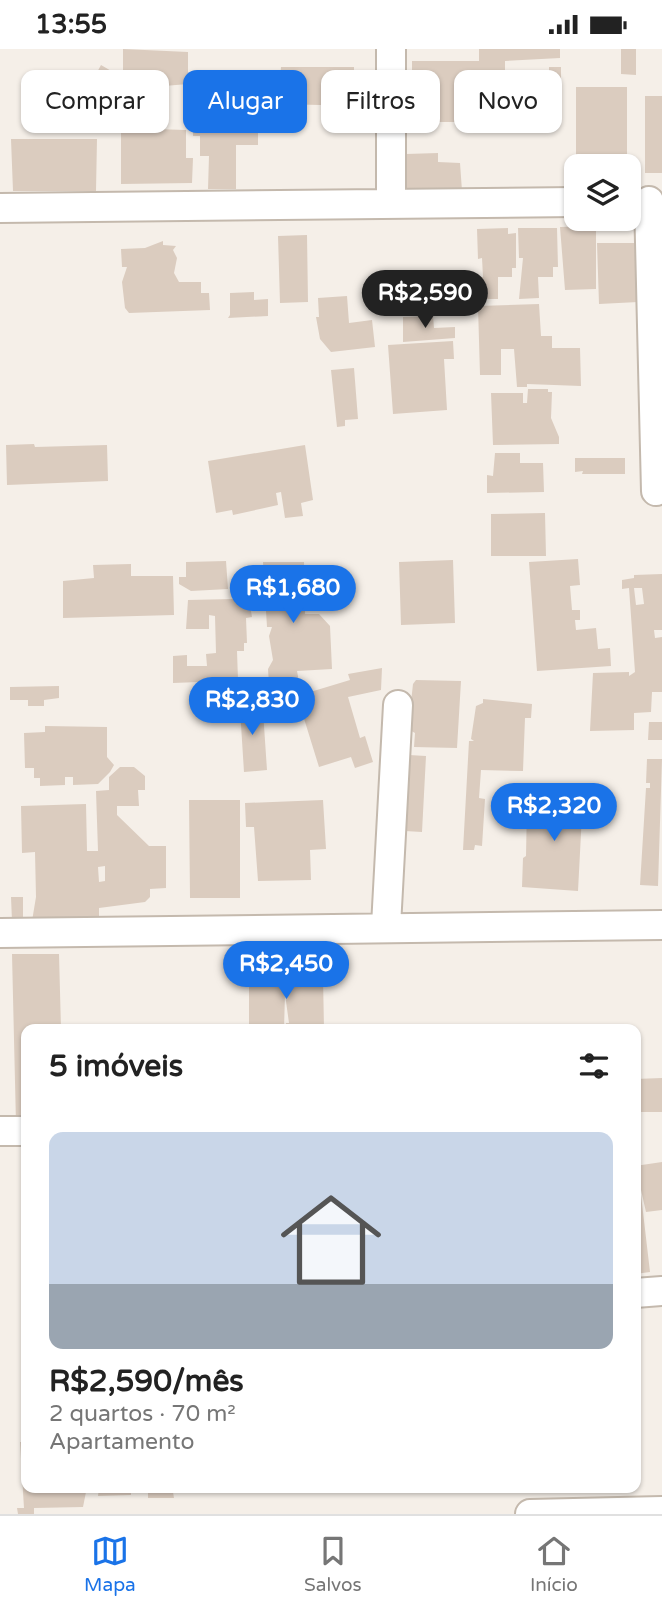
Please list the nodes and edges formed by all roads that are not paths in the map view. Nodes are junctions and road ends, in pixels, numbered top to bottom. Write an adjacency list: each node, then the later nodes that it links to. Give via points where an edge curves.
1 (391, 49): 4 (street)
2 (646, 201): 6 (street)
3 (564, 202): 4 (street)
4 (391, 203): 5 (street)
5 (0, 208)
6 (656, 491)
7 (398, 705): 9 (street)
8 (662, 925): 9 (street)
9 (386, 926): 10 (street)
10 (0, 933)
11 (0, 1131): 12 (street)
12 (21, 1131)
13 (662, 1291): 14 (street)
14 (641, 1293)
15 (662, 1511): 16 (street)
16 (530, 1514)

